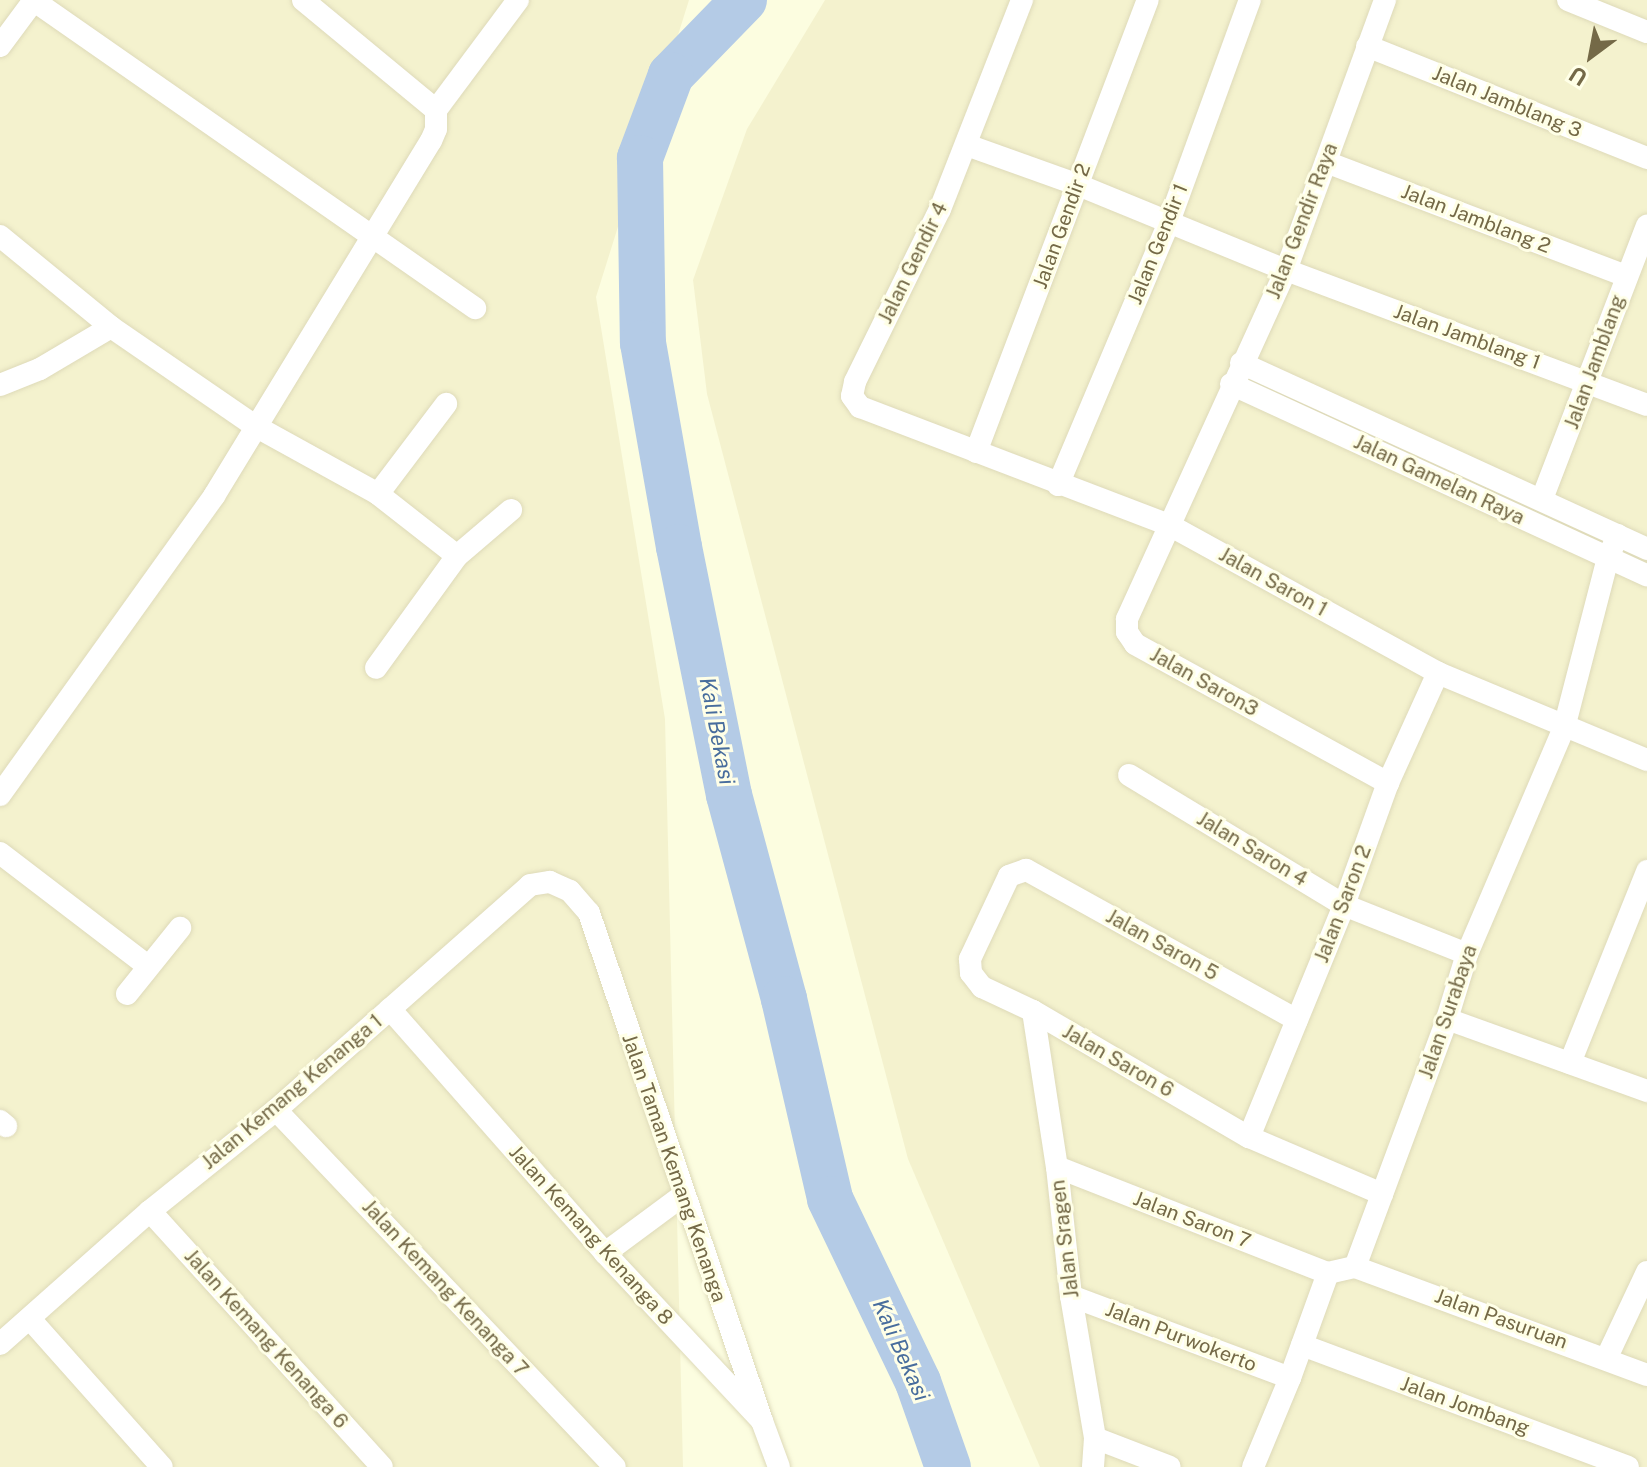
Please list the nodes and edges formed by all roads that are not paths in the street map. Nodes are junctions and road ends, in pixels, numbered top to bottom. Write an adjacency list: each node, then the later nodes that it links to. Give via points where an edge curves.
1 (34, 0): 10 (street); 19 (street)
2 (303, 0): 12 (street)
3 (518, 0): 12 (street)
4 (1022, 0): 13 (street, Jalan Gendir 4)
5 (1148, 0): 16 (street, Jalan Gendir 2)
6 (1250, 0): 17 (street, Jalan Gendir 1)
7 (1385, 0): 11 (street, Jalan Gendir Raya)
8 (1568, 0): 9 (street)
9 (1647, 32)
10 (0, 46)
11 (1367, 46): 14 (street, Jalan Jamblang 3); 15 (street, Jalan Gendir Raya)
12 (436, 110): 19 (street, via 431,141)
13 (967, 145): 16 (street, Jalan Jamblang 1); 32 (street, Jalan Gendir 4, via 852,396 860,407)
14 (1647, 158)
15 (1326, 162): 21 (street, Jalan Gendir Raya); 22 (street, Jalan Jamblang 2)
16 (1076, 184): 17 (street, Jalan Jamblang 1); 32 (street, Jalan Gendir 2)
17 (1169, 222): 21 (street, Jalan Jamblang 1); 33 (street, Jalan Gendir 1)
18 (1647, 225): 22 (street, Jalan Jamblang)
19 (372, 234): 23 (street); 31 (street)
20 (0, 236): 24 (street)
21 (1286, 270): 25 (street, Jalan Gendir Raya); 26 (street, Jalan Jamblang 1)
22 (1626, 276): 26 (street, Jalan Jamblang)
23 (475, 308)
24 (111, 327): 28 (street, via 40,369); 31 (street)
25 (1241, 363): 27 (street, Jalan Gendir Raya); 35 (street, Jalan Gamelan Raya)
26 (1589, 382): 30 (street, Jalan Jamblang 1); 35 (street, Jalan Jamblang)
27 (1231, 384): 38 (street, Jalan Gendir Raya); 39 (street, Jalan Gamelan Raya)
28 (0, 385)
29 (446, 404): 34 (street)
30 (1647, 405)
31 (255, 426): 34 (street); 51 (street, via 181,544)
32 (976, 452): 33 (street, Jalan Saron 1)
33 (1058, 485): 38 (street, Jalan Saron 1)
34 (378, 494): 42 (street)
35 (1542, 499): 36 (street, Jalan Gamelan Raya)
36 (1563, 509): 39 (street); 40 (street, Jalan Gamelan Raya)
37 (511, 510): 42 (street)
38 (1169, 525): 46 (street, Jalan Saron 1); 50 (street, Jalan Saron3, via 1127,619 1135,644)
39 (1552, 532): 43 (street, Jalan Gamelan Raya)
40 (1618, 535): 41 (street, Jalan Gamelan Raya); 43 (street, Jalan Surabaya)
41 (1647, 549)
42 (457, 556): 45 (street)
43 (1608, 558): 44 (street, Jalan Gamelan Raya); 47 (street, Jalan Surabaya)
44 (1647, 575)
45 (376, 668)
46 (1438, 673): 47 (street, Jalan Saron 1); 50 (street, Jalan Saron 2)
47 (1564, 728): 48 (street, Jalan Saron 1); 58 (street, Jalan Surabaya)
48 (1647, 760)
49 (1129, 775): 55 (street, Jalan Saron 4)
50 (1388, 783): 55 (street, Jalan Saron 2)
51 (0, 795)
52 (0, 853): 59 (street)
53 (1026, 870): 62 (street, Jalan Saron 6, via 1009,876 970,959 971,973 982,987); 64 (street, Jalan Saron 5)
54 (1647, 871): 65 (street)
55 (1344, 905): 58 (street, Jalan Saron 4); 64 (street, Jalan Saron 2)
56 (589, 913): 61 (street, Jalan Kemang Kenanga 1, via 570,891 550,882 530,885); 71 (street, Jalan Taman Kemang Kenanga)
57 (180, 928): 59 (street)
58 (1467, 954): 63 (street, Jalan Surabaya)
59 (148, 966): 60 (street)
60 (127, 994)
61 (390, 1009): 67 (street, Jalan Kemang Kenanga 1); 73 (street, Jalan Kemang Kenanga 8)
62 (1033, 1011): 68 (street, Jalan Saron 6); 69 (street, Jalan Sragen)
63 (1447, 1019): 65 (street); 70 (street, Jalan Surabaya)
64 (1297, 1020): 68 (street, Jalan Saron 2)
65 (1570, 1063): 66 (street)
66 (1647, 1091)
67 (276, 1110): 72 (street, Jalan Kemang Kenanga 1); 88 (street, Jalan Kemang Kenanga 7)
68 (1249, 1137): 70 (street, Jalan Saron 6)
69 (1057, 1167): 76 (street, Jalan Saron 7); 77 (street, Jalan Sragen)
70 (1382, 1194): 74 (street, Jalan Surabaya)
71 (682, 1196): 73 (street); 84 (street, Jalan Taman Kemang Kenanga)
72 (150, 1211): 78 (street, Jalan Kemang Kenanga 1); 87 (street, Jalan Kemang Kenanga 6)
73 (605, 1253): 84 (street, Jalan Kemang Kenanga 8)
74 (1355, 1267): 76 (street); 81 (street, Jalan Pasuruan)
75 (1647, 1272): 81 (street)
76 (1328, 1273): 80 (street)
77 (1071, 1296): 83 (street, Jalan Purwokerto); 85 (street, Jalan Sragen)
78 (30, 1319): 79 (street, Jalan Kemang Kenanga 1); 86 (street)
79 (0, 1344)
80 (1302, 1345): 83 (street); 93 (street, Jalan Jombang)
81 (1607, 1357): 82 (street, Jalan Pasuruan)
82 (1647, 1375)
83 (1290, 1378): 92 (street)
84 (762, 1421): 89 (street, Jalan Kemang Kenanga 8)
85 (1095, 1438): 90 (street, Jalan Sragen); 91 (street)
86 (162, 1467)
87 (382, 1467)
88 (615, 1467)
89 (779, 1467)
90 (1093, 1467)
91 (1170, 1467)
92 (1253, 1467)
93 (1628, 1467)

